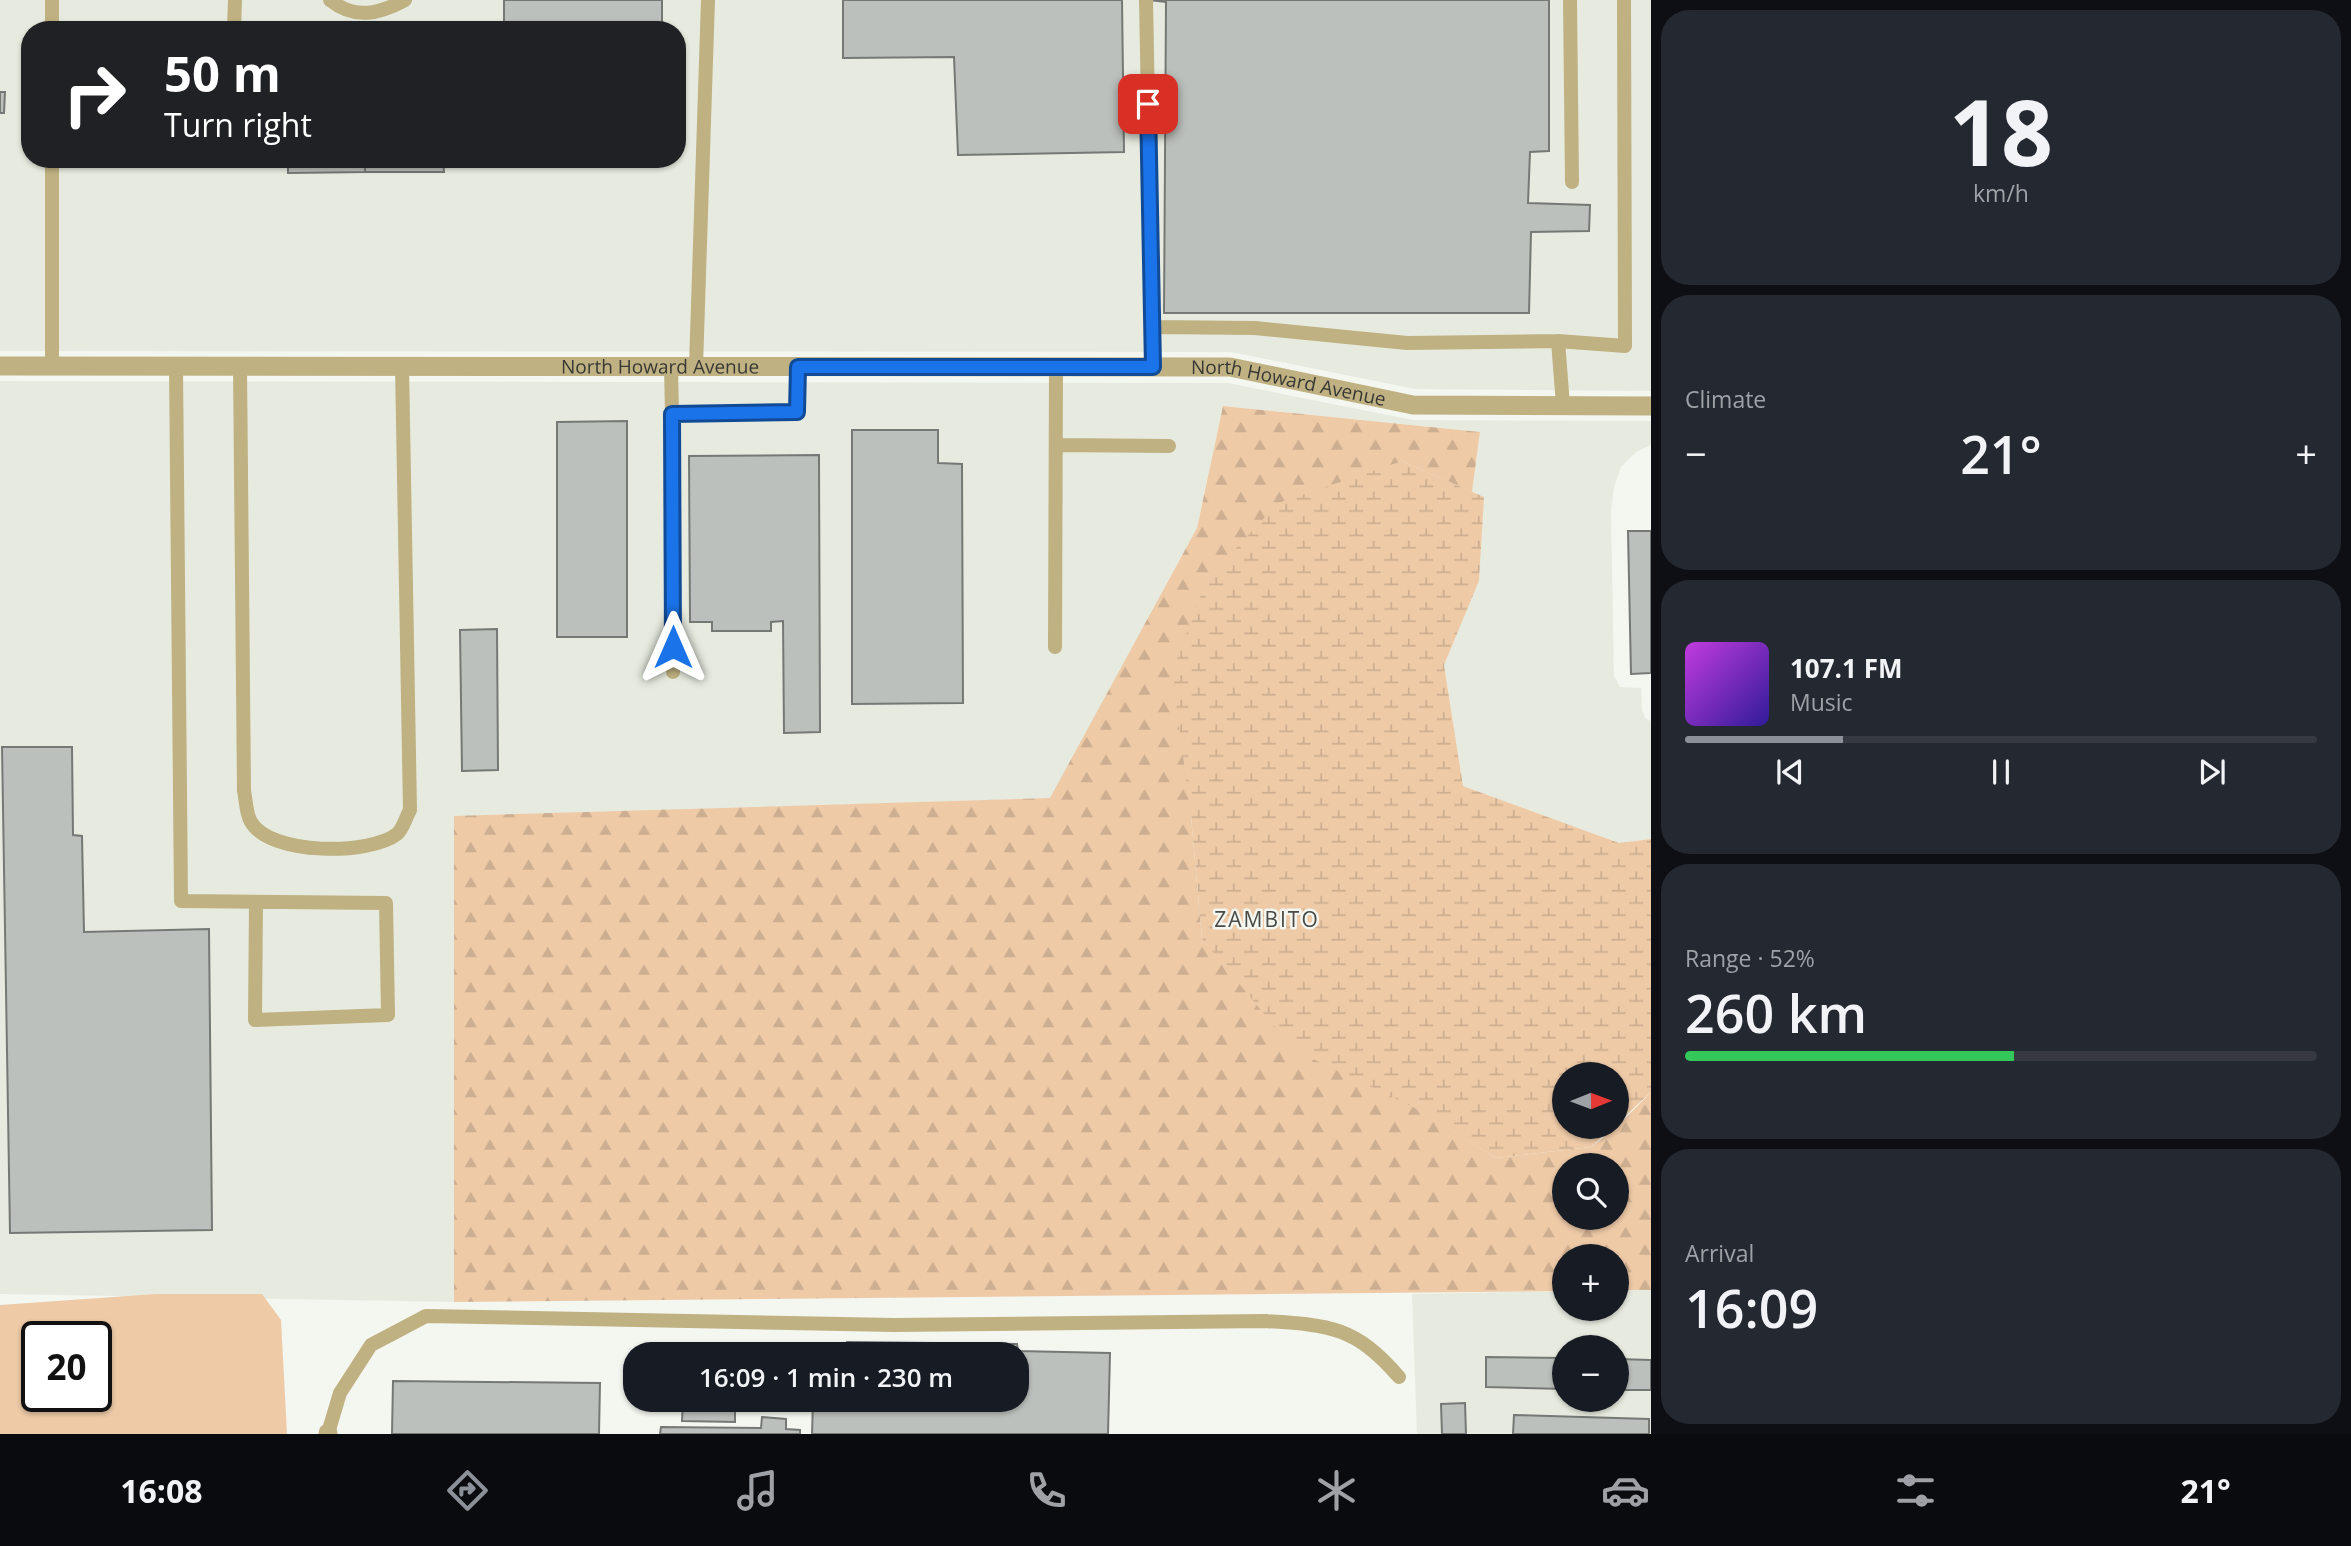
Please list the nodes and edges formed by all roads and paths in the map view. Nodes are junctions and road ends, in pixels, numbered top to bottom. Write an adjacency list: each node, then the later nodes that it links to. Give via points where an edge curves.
1 (52, 0): 9 (lane)
2 (235, 0): 10 (lane)
3 (330, 0): 4 (lane, via 341,9 366,15)
4 (405, 0)
5 (708, 0): 21 (lane)
6 (1146, 0): 13 (lane)
7 (1570, 0): 12 (lane)
8 (1624, 0): 14 (lane, via 1625,346)
9 (52, 21)
10 (234, 21)
11 (52, 168): 16 (lane)
12 (1573, 182)
13 (1152, 327): 14 (lane, via 1255,328 1407,343); 24 (lane)
14 (1558, 341): 25 (lane)
15 (0, 366): 16 (street, North Howard Avenue)
16 (52, 366): 17 (street, North Howard Avenue)
17 (176, 366): 18 (street, North Howard Avenue); 32 (lane, via 181,901)
18 (240, 366): 19 (street, North Howard Avenue); 19 (lane, via 244,791 251,822 270,840 303,848 376,846 400,832 410,810)
19 (402, 366): 20 (street, North Howard Avenue)
20 (671, 366): 21 (street, North Howard Avenue); 27 (lane)
21 (696, 366): 22 (street, North Howard Avenue)
22 (798, 367): 23 (street, North Howard Avenue); 27 (lane, via 797,412)
23 (1056, 367): 24 (street, North Howard Avenue); 28 (lane)
24 (1153, 367): 25 (street, North Howard Avenue, via 1230,367 1413,405)
25 (1563, 405): 26 (street, North Howard Avenue)
26 (1651, 406)
27 (672, 414): 31 (lane)
28 (1056, 445): 29 (lane); 30 (lane)
29 (1168, 446)
30 (1055, 647)
31 (673, 673)
32 (256, 902): 32 (lane, via 386,903 387,1015 254,1020)
33 (1399, 1377): 34 (lane, via 1377,1352 1353,1336 1324,1325 1265,1321 894,1325 426,1317 370,1345 340,1393)
34 (328, 1433)

